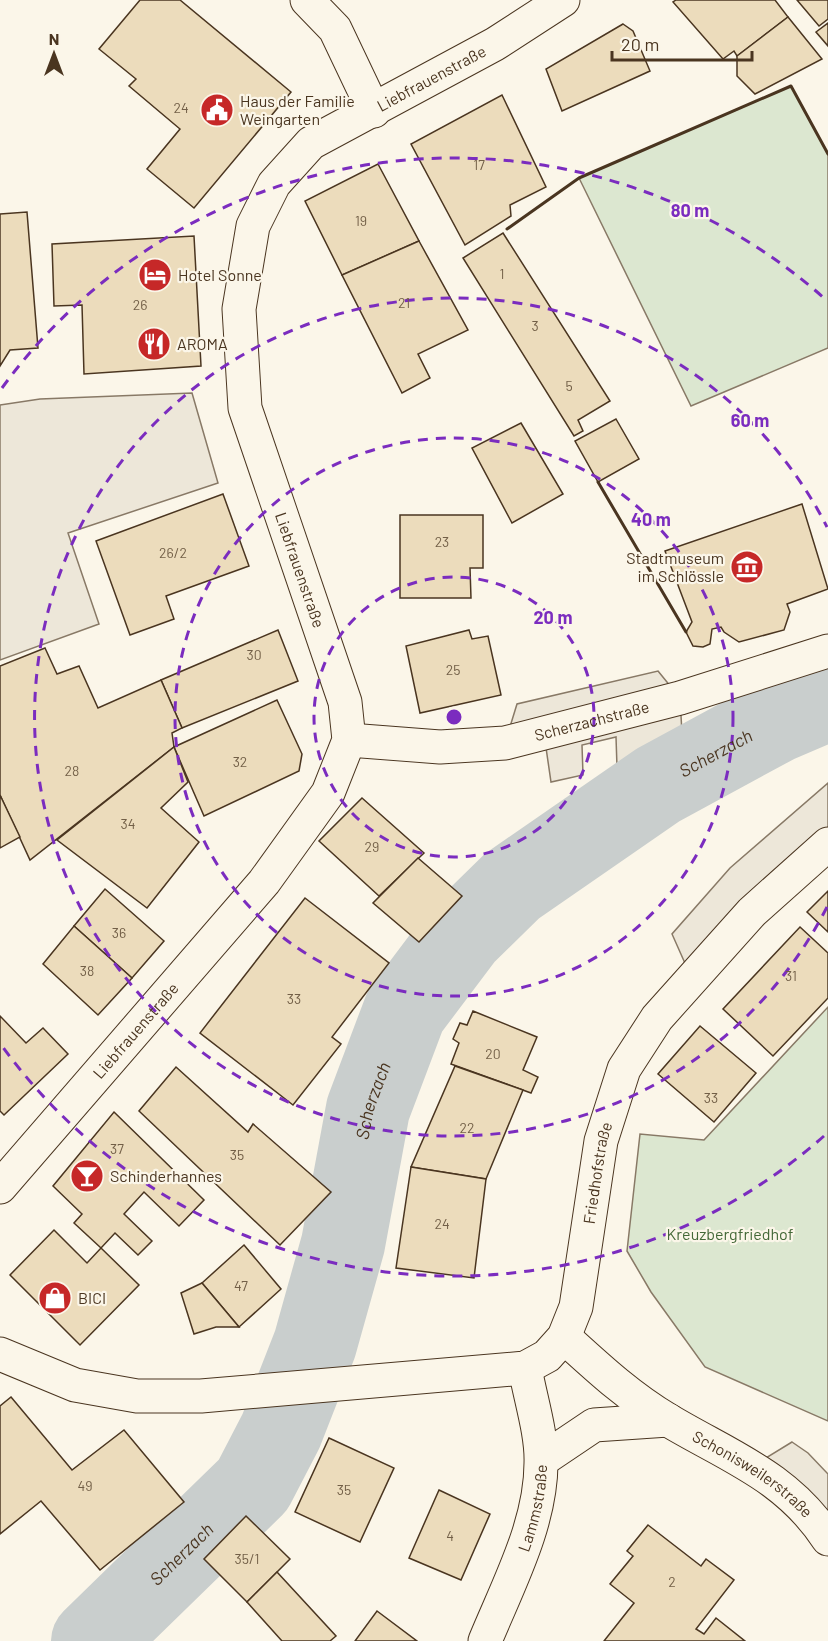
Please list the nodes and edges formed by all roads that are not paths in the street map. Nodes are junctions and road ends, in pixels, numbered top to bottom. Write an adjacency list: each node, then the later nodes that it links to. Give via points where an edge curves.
1 (308, 0): 3 (street, via 335,29)
2 (563, 0): 3 (street, Liebfrauenstraße, via 495,44)
3 (374, 111): 5 (street, Liebfrauenstraße, via 312,142 274,184 253,226 239,309 244,408 345,702)
4 (828, 651): 5 (street, Scherzachstraße, via 680,698 505,744 440,747)
5 (365, 741): 7 (street, Liebfrauenstraße, via 264,882)
6 (828, 844): 8 (street, Friedhofstraße, via 752,912 657,1018 624,1069 601,1141 576,1307)
7 (0, 1187)
8 (564, 1337): 10 (street, Friedhofstraße, via 547,1356); 11 (street, Schonisweilerstraße, via 622,1389)
9 (0, 1354): 10 (street, Friedhofstraße, via 75,1385 137,1396 201,1396)
10 (525, 1368): 12 (street, Lammstraße)
11 (668, 1420): 12 (street, via 594,1425); 13 (street, Schonisweilerstraße, via 753,1466 785,1490)
12 (542, 1460): 14 (street, Lammstraße, via 540,1495)
13 (828, 1539)
14 (485, 1641)

